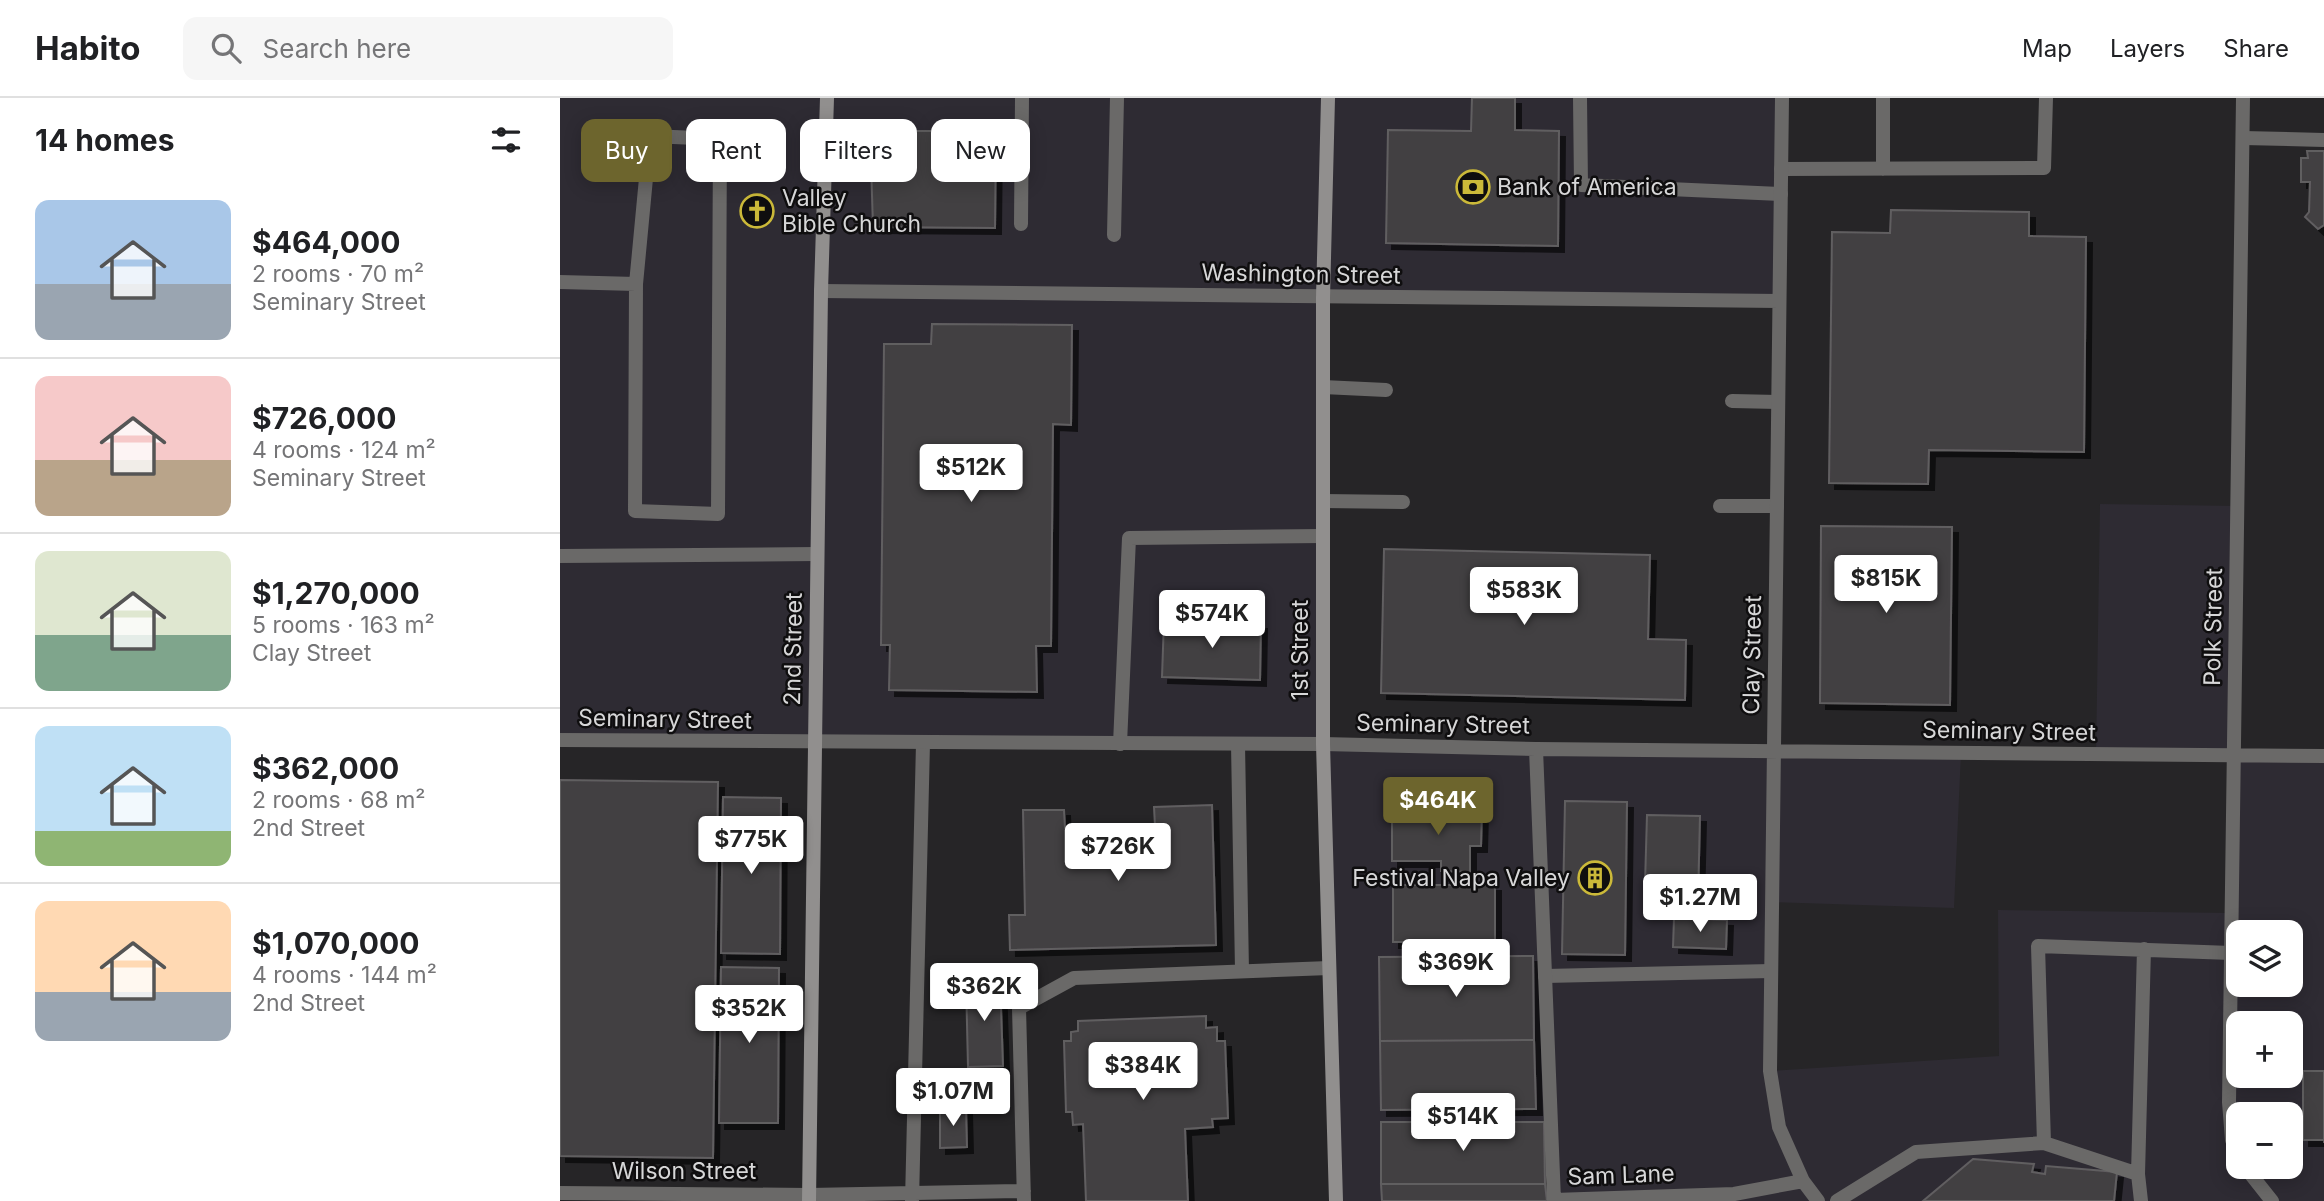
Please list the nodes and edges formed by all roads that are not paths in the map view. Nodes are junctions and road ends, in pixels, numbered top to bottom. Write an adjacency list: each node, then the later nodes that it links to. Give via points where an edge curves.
1 (827, 98): 19 (main road, 2nd Street)
2 (1022, 98): 15 (street)
3 (1117, 98): 16 (street)
4 (1328, 98): 20 (main road, 1st Street)
5 (1580, 98): 14 (street, via 1581,185)
6 (1782, 98): 12 (street, Clay Street)
7 (1883, 98): 13 (street)
8 (2046, 98): 13 (street, via 2044,168)
9 (2243, 98): 10 (street, Polk Street)
10 (2243, 138): 11 (street); 41 (street, Polk Street)
11 (2324, 140)
12 (1781, 169): 13 (street); 14 (street, Clay Street)
13 (1883, 169)
14 (1780, 194): 21 (street, Clay Street)
15 (1021, 224)
16 (1114, 235)
17 (560, 282): 18 (street)
18 (636, 284): 18 (street, via 635,511 718,514 720,139 650,136)
19 (821, 291): 20 (street, Washington Street); 31 (main road, 2nd Street)
20 (1323, 298): 21 (street, Washington Street); 22 (main road, 1st Street)
21 (1779, 301): 25 (street, Clay Street)
22 (1323, 387): 23 (street); 26 (main road, 1st Street)
23 (1386, 390)
24 (1732, 401): 25 (street)
25 (1778, 402): 29 (street, Clay Street)
26 (1323, 500): 27 (street); 30 (main road, 1st Street)
27 (1404, 502)
28 (1720, 506): 29 (street)
29 (1777, 506): 40 (street, Clay Street)
30 (1323, 536): 36 (street, via 1129,538); 38 (main road, 1st Street)
31 (817, 554): 32 (street); 34 (main road, 2nd Street)
32 (560, 556)
33 (560, 740): 34 (street, Seminary Street)
34 (814, 743): 35 (street, Seminary Street); 61 (main road, 2nd Street)
35 (923, 743): 36 (street, Seminary Street); 59 (street)
36 (1121, 744): 37 (street, Seminary Street)
37 (1238, 744): 38 (street, Seminary Street); 47 (street)
38 (1323, 744): 39 (street, Seminary Street); 46 (main road, 1st Street)
39 (1536, 749): 40 (street, Seminary Street); 49 (street, Sam Lane)
40 (1773, 751): 41 (street, Seminary Street); 48 (street, Clay Street)
41 (2234, 755): 42 (street, Seminary Street); 43 (street, Polk Street)
42 (2324, 756)
43 (2232, 920)
44 (2144, 949): 45 (street); 52 (street, via 2038,946); 53 (street)
45 (2226, 953)
46 (1329, 968): 47 (street); 63 (main road, 1st Street)
47 (1242, 971): 57 (street, via 1074,978 1019,1008)
48 (1771, 971): 49 (street); 55 (street, Clay Street, via 1770,1071 1779,1127)
49 (1545, 976): 62 (street, Sam Lane, via 1554,1200)
50 (2230, 997): 51 (street, Polk Street)
51 (2229, 1102)
52 (2044, 1143): 53 (street); 65 (street, via 1916,1152)
53 (2138, 1174): 66 (street)
54 (2255, 1179): 67 (street)
55 (1803, 1181): 60 (street, Sam Lane); 64 (street, Clay Street)
56 (560, 1193): 58 (street, Wilson Street)
57 (1024, 1196): 59 (street, Wilson Street)
58 (611, 1197): 61 (street, Wilson Street)
59 (912, 1197): 61 (street, Wilson Street)
60 (1734, 1197): 62 (street, Sam Lane)
61 (808, 1198)
62 (1666, 1198)
63 (1336, 1201)
64 (1818, 1201)
65 (1837, 1201)
66 (2141, 1201)
67 (2272, 1201)

